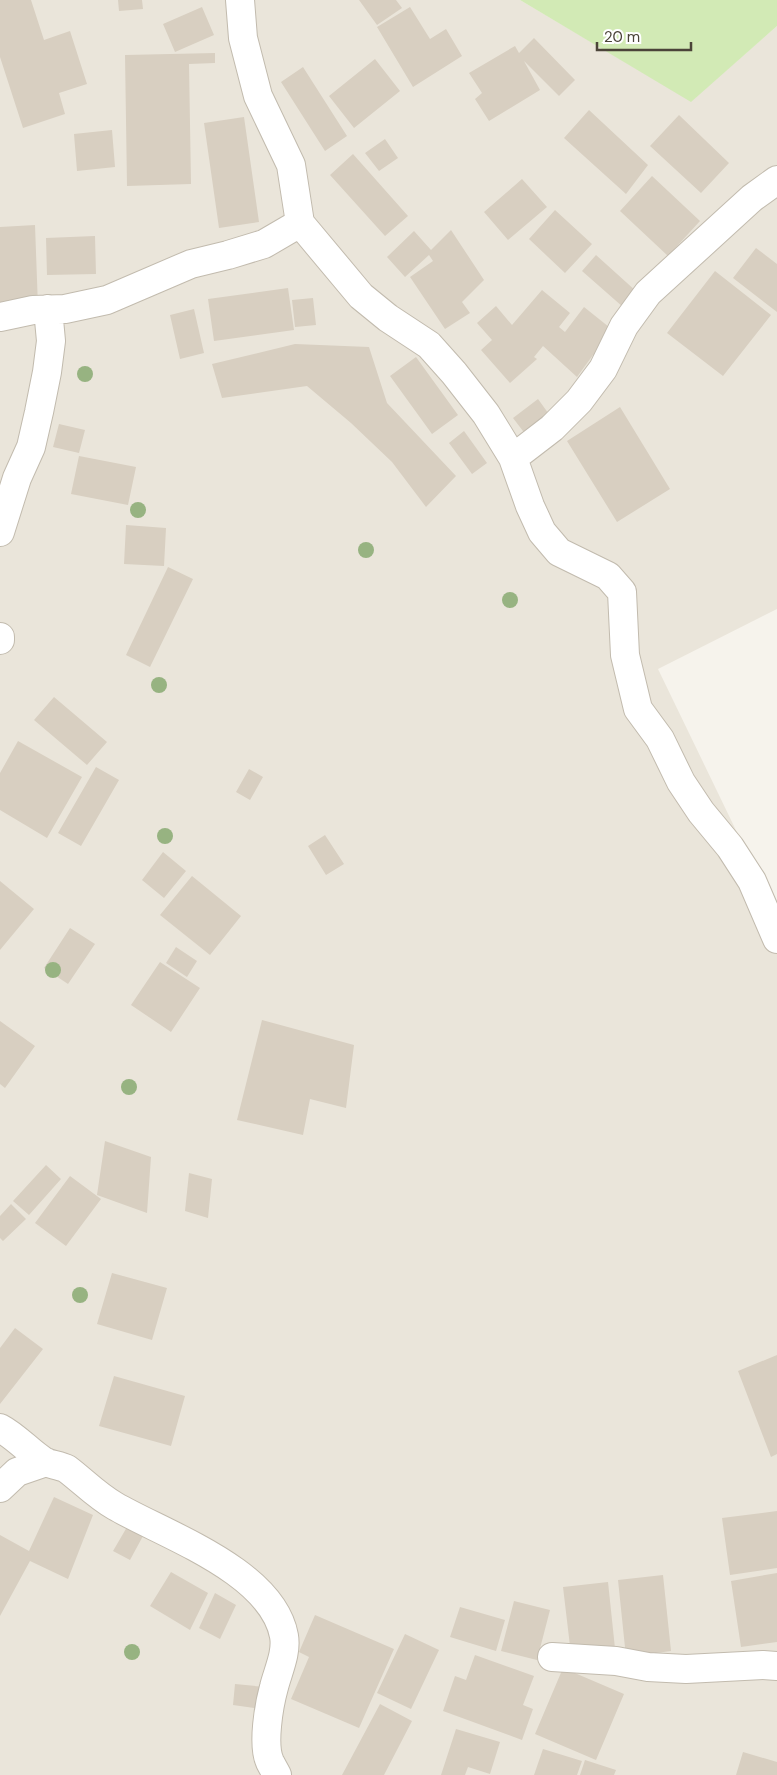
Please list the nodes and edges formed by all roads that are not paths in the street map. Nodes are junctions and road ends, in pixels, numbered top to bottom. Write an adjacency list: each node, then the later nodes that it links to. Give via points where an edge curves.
1 (240, 0): 3 (street, via 243,38 258,96 291,165)
2 (777, 180): 6 (street, via 752,198 648,293 624,326 603,368 579,402)
3 (300, 222): 4 (street, via 264,244 190,264 107,300 65,309); 6 (street, via 361,296 429,345 486,414)
4 (48, 309): 5 (street); 7 (street, via 51,341 39,412 31,447 17,478)
5 (0, 317)
6 (514, 458): 8 (street, via 542,532 559,552 608,576 622,592 625,655 638,709 660,739 681,782 752,882)
7 (0, 532)
8 (777, 940)
9 (0, 1428): 10 (street)
10 (46, 1462): 11 (street, via 17,1472); 14 (street, via 64,1467 113,1505 223,1563 270,1603 284,1636 283,1658 274,1689 266,1742 269,1761)
11 (0, 1488)
12 (552, 1657): 13 (street, via 686,1669)
13 (777, 1666)
14 (277, 1775)

